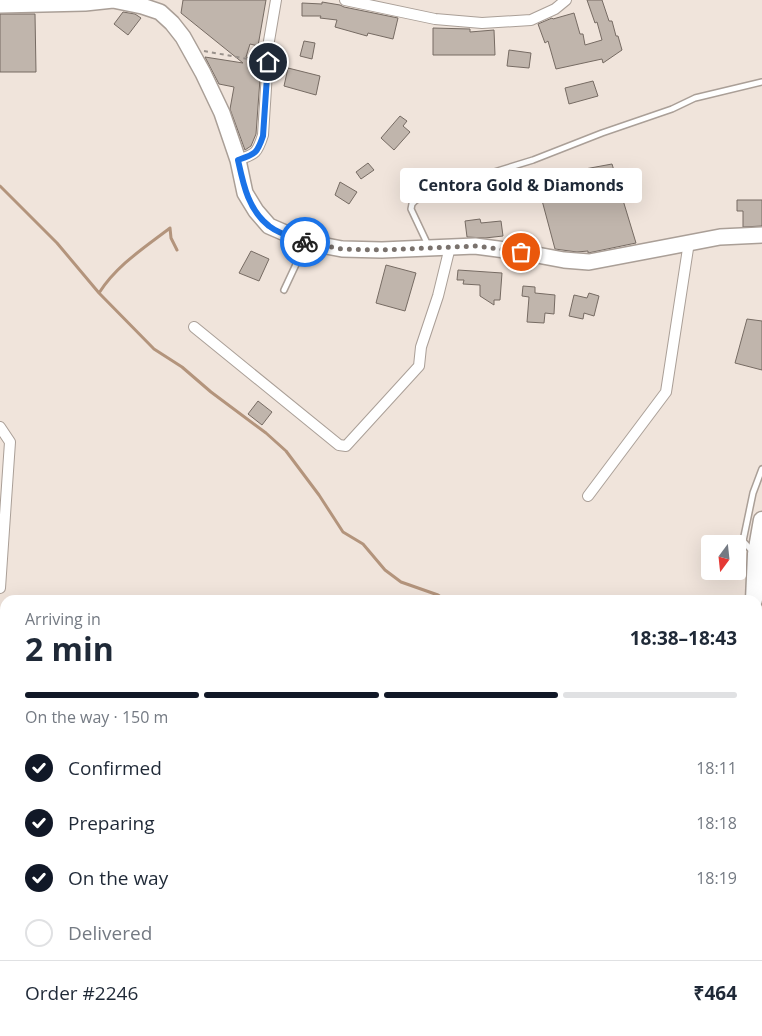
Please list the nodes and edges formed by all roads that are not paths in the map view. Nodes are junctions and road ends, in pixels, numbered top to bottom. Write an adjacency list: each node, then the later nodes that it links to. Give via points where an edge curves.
1 (276, 0): 8 (street, via 263,136 254,154)
2 (345, 0): 3 (street, via 435,19 482,23 531,20)
3 (566, 0)
4 (36, 1): 5 (main road); 6 (main road, via 85,3 113,0)
5 (0, 5)
6 (161, 6): 8 (main road, via 192,52 222,113)
7 (762, 82): 13 (lane, via 695,98 533,160 416,200 411,209)
8 (238, 160): 10 (main road, via 246,193 256,211 269,226)
9 (762, 235): 11 (main road)
10 (306, 242): 13 (main road, via 342,249); 14 (lane)
11 (689, 242): 12 (main road, via 589,262 476,246); 18 (street, via 666,392)
12 (450, 247): 13 (main road); 15 (street, via 421,347 420,366 346,446 340,445)
13 (429, 248)
14 (284, 290)
15 (194, 327)
16 (0, 427): 21 (street, via 10,442 10,450)
17 (762, 469): 20 (lane, via 753,493 743,541)
18 (588, 496)
19 (762, 520): 20 (main road)
20 (756, 554): 22 (main road)
21 (0, 588)
22 (754, 595)

